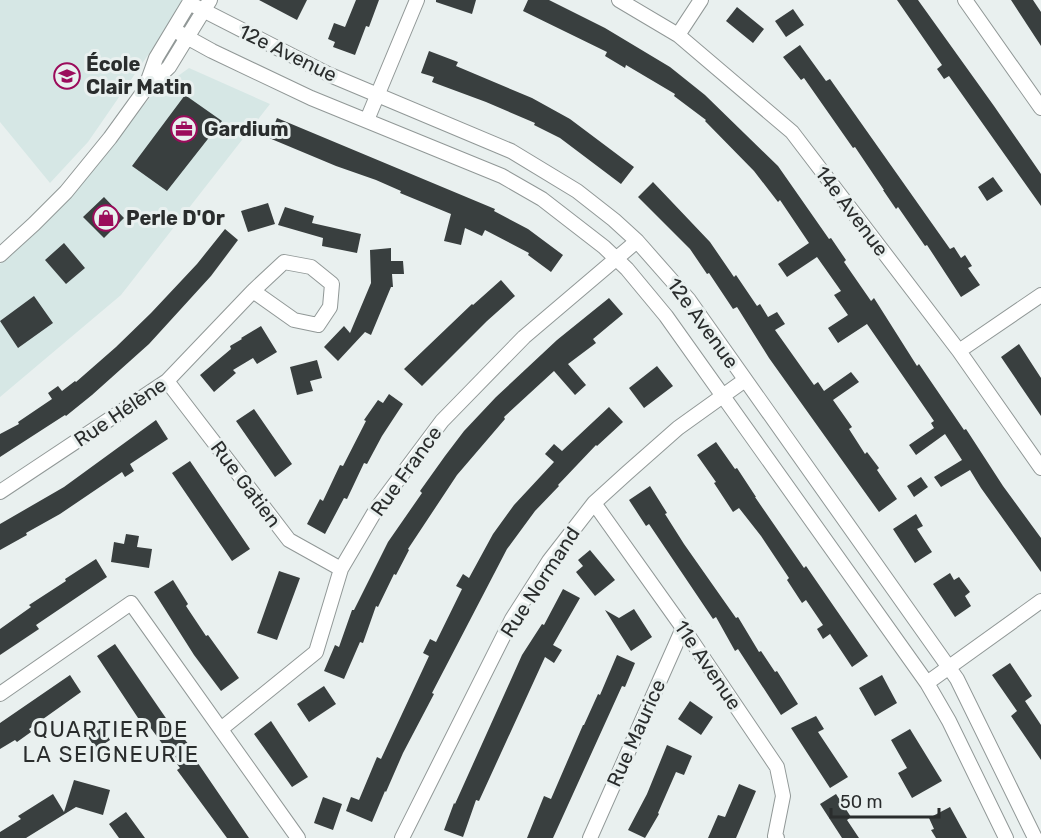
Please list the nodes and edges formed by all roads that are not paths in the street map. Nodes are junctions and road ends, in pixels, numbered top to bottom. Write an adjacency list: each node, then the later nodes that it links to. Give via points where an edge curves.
1 (417, 0): 11 (street)
2 (619, 0): 8 (street, 14e Avenue)
3 (701, 0): 8 (street)
4 (965, 0): 12 (street)
5 (190, 2): 6 (street, 12e Avenue); 7 (street)
6 (206, 6): 9 (street); 11 (street, 12e Avenue, via 304,63)
7 (174, 30): 9 (street, 12e Avenue); 10 (street, via 156,58)
8 (678, 35): 19 (street, 14e Avenue, via 792,132)
9 (187, 38): 10 (street, via 169,67); 13 (street, 12e Avenue, via 296,91)
10 (144, 91): 15 (street, via 66,192)
11 (377, 96): 13 (street); 14 (street, 12e Avenue, via 532,162 589,200)
12 (1041, 108)
13 (367, 120): 16 (street, 12e Avenue, via 487,169 529,191)
14 (637, 241): 16 (street, Rue France); 20 (street, 12e Avenue, via 689,300)
15 (0, 255)
16 (617, 259): 22 (street, 12e Avenue, via 666,316); 26 (street, Rue France, via 524,337 442,422 377,508)
17 (253, 291): 17 (street, Rue Hélène, via 284,262 311,267 332,284 330,307 318,325 294,320); 21 (street, Rue Hélène)
18 (1041, 295): 19 (street)
19 (958, 351): 23 (street, 14e Avenue)
20 (745, 380): 22 (street, Rue Normand); 29 (street, 12e Avenue)
21 (167, 381): 24 (street, Rue Hélène); 26 (street, Rue Gatien, via 289,540)
22 (723, 395): 25 (street, Rue Normand, via 678,428); 30 (street, 12e Avenue)
23 (1041, 468)
24 (0, 492)
25 (594, 503): 28 (street, 11e Avenue); 35 (street, Rue Normand, via 549,561 512,619)
26 (341, 569): 32 (street, Rue France, via 316,652)
27 (1041, 601): 29 (street)
28 (683, 628): 33 (street, 11e Avenue, via 777,767 783,796); 36 (street, Rue Maurice)
29 (949, 668): 30 (street); 38 (street, 12e Avenue, via 963,688)
30 (927, 683): 37 (street, 12e Avenue)
31 (0, 694): 32 (street, via 131,603)
32 (221, 729): 34 (street)
33 (775, 837)
34 (298, 838)
35 (402, 838)
36 (590, 838)
37 (1006, 838)
38 (1035, 838)

